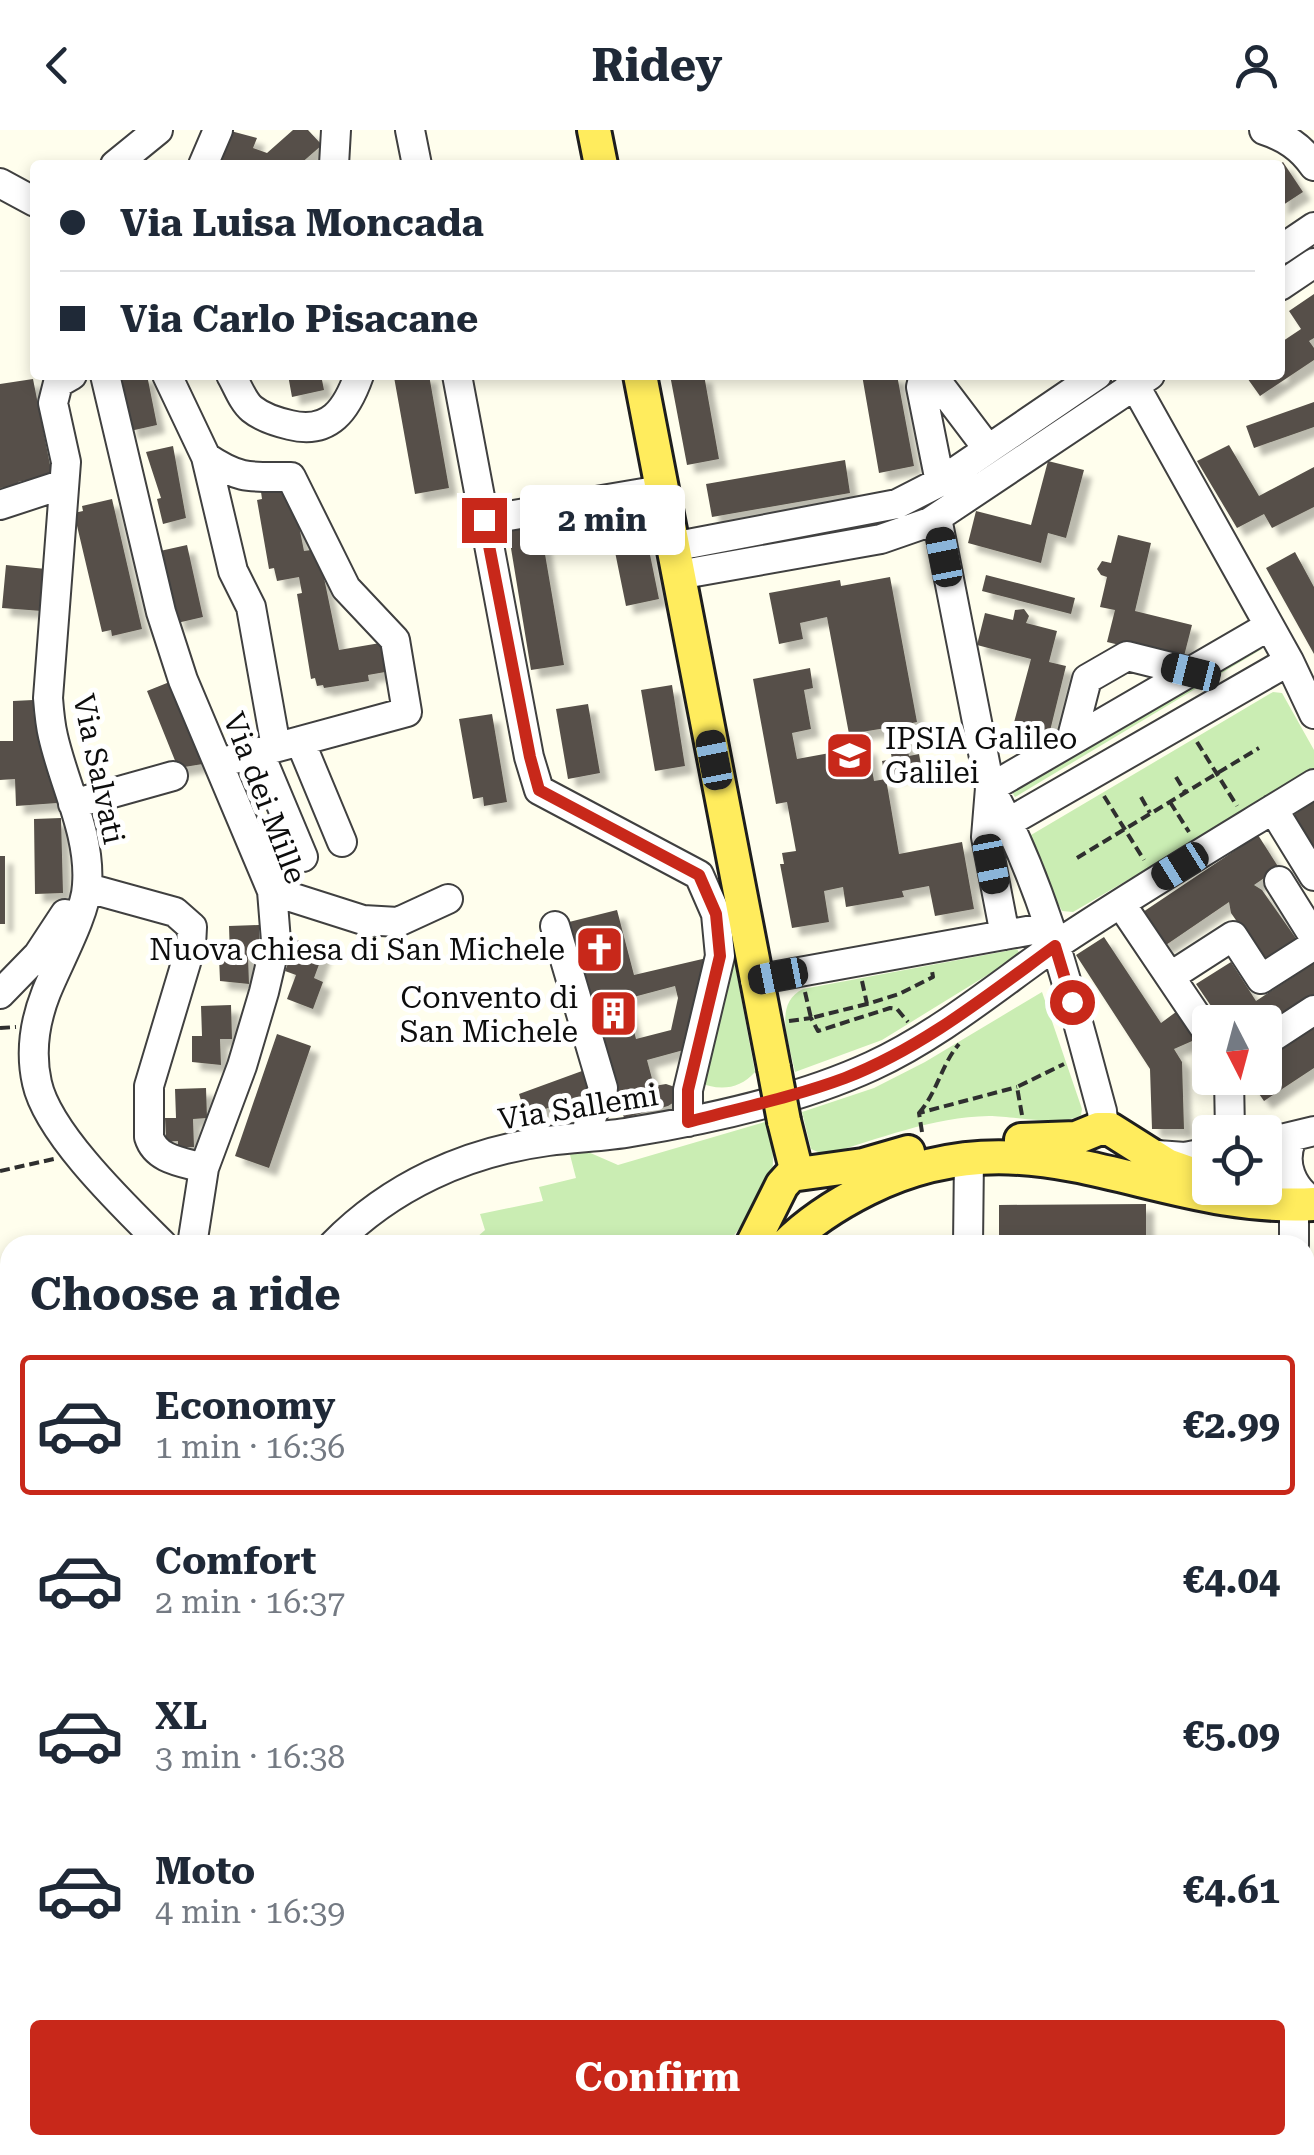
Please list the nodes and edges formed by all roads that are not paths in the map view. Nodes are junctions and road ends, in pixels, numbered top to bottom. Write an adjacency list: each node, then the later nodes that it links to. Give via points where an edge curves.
1 (158, 130): 7 (street)
2 (218, 130): 8 (street)
3 (336, 130): 9 (street)
4 (410, 130): 10 (street)
5 (594, 130): 11 (main road)
6 (1264, 130): 12 (street, via 1286,138)
7 (120, 160)
8 (205, 160)
9 (334, 160)
10 (416, 160)
11 (600, 160)
12 (1314, 166)
13 (0, 183): 14 (street)
14 (30, 199)
15 (1314, 227): 16 (street)
16 (1285, 247)
17 (1314, 263): 18 (street)
18 (1285, 283)
19 (62, 380): 34 (street, Via Salvati, via 53,402)
20 (106, 380): 46 (street, Via dei Mille, via 161,612)
21 (169, 380): 32 (street)
22 (234, 380): 23 (street, via 251,408 306,429 332,421)
23 (357, 380)
24 (458, 380): 38 (street)
25 (641, 380): 35 (main road)
26 (923, 380): 33 (street)
27 (936, 380): 31 (street)
28 (1090, 380): 31 (street)
29 (1135, 380): 37 (street)
30 (1139, 380): 40 (street)
31 (988, 450): 33 (street)
32 (206, 457): 45 (street, via 233,572 250,607); 45 (street, via 247,478 291,477 346,588 394,640 407,712)
33 (940, 482): 39 (street, via 874,510)
34 (64, 484): 36 (street); 50 (street, Via Salvati, via 48,698)
35 (661, 490): 38 (street); 39 (main road)
36 (0, 505)
37 (937, 518): 39 (street, via 881,539); 49 (street)
38 (484, 520): 72 (street, via 539,790 699,875 716,914 720,956 688,1090)
39 (675, 561): 67 (main road)
40 (1269, 626): 41 (street); 42 (street)
41 (1289, 661): 43 (street); 52 (street)
42 (1191, 672): 44 (street); 44 (street, via 1127,656 1087,678)
43 (1314, 714)
44 (1071, 741): 49 (street)
45 (278, 747): 46 (street); 53 (street); 54 (street)
46 (219, 763): 58 (street, Via dei Mille)
47 (173, 776): 50 (street)
48 (1314, 784): 51 (street, Via Sallemi)
49 (990, 788): 52 (street); 62 (street, via 986,837)
50 (72, 804): 57 (street, Via Salvati)
51 (1260, 817): 55 (street); 60 (street, Via Sallemi)
52 (1009, 822): 63 (street)
53 (342, 842)
54 (303, 856)
55 (1314, 876)
56 (1279, 880): 64 (street)
57 (88, 888): 68 (street, Via Salvati, via 77,892 38,955); 78 (street, via 174,912 192,926 149,1086 149,1137 160,1153); 83 (street, Via Salvati, via 36,1027 37,1086 78,1153)
58 (272, 890): 59 (street, via 363,920 398,922); 78 (street, Via dei Mille, via 276,941 264,992)
59 (448, 899)
60 (1120, 904): 63 (street, Via Sallemi); 66 (street)
61 (555, 926): 73 (street, via 603,1088)
62 (1005, 935): 63 (street); 67 (street)
63 (1052, 937): 72 (street, Via Sallemi, via 922,1040 870,1067); 75 (street)
64 (1314, 937)
65 (1314, 945): 66 (street, via 1262,979 1233,936)
66 (1171, 976): 69 (street)
67 (756, 980): 80 (main road, bridge)
68 (0, 994)
69 (1192, 1008)
70 (1314, 1010): 71 (street)
71 (1282, 1031)
72 (688, 1122): 73 (street, Via Sallemi)
73 (584, 1137): 85 (street, Via Sallemi, via 478,1156 434,1172 398,1191)
74 (1290, 1138): 81 (street, via 1286,1157)
75 (1109, 1149): 76 (street); 77 (main road); 79 (main road); 80 (main road, via 1045,1140 946,1142); 81 (main road, via 1224,1198)
76 (1192, 1156)
77 (969, 1158): 82 (main road, via 893,1176); 88 (street)
78 (204, 1168): 84 (street, Via dei Mille)
79 (1192, 1174)
80 (796, 1180): 82 (main road, via 780,1200 787,1216 802,1222); 86 (main road)
81 (1299, 1204): 89 (street)
82 (818, 1218): 87 (main road)
83 (154, 1235)
84 (194, 1235)
85 (345, 1235)
86 (759, 1235)
87 (798, 1235)
88 (968, 1235)
89 (1295, 1235)

